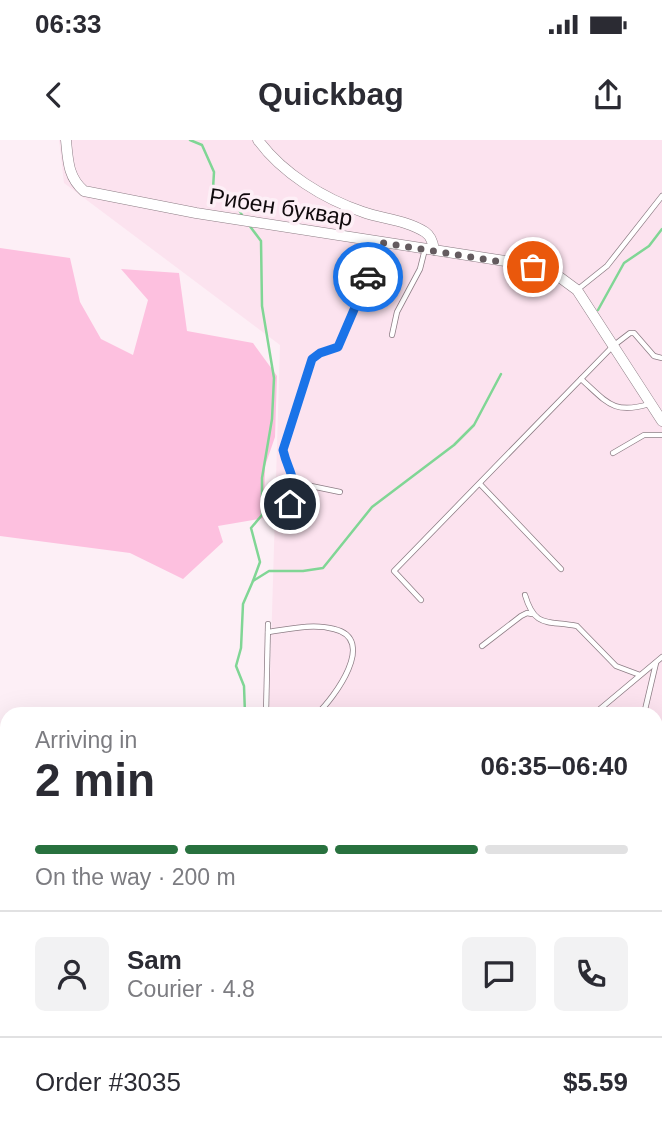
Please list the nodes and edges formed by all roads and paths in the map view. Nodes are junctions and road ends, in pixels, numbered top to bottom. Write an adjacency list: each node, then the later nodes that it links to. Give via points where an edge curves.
1 (66, 140): 4 (street, Рибен буквар, via 70,174 84,191)
2 (258, 140): 5 (street, via 277,162 332,199 428,233 433,240)
3 (662, 195): 6 (lane, via 607,266)
4 (383, 243): 5 (street, Рибен буквар); 15 (lane, via 338,347 312,359 283,450)
5 (430, 249): 6 (street, Рибен буквар, via 554,272); 7 (lane, via 397,312)
6 (577, 290): 8 (street, Рибен буквар)
7 (392, 335)
8 (613, 346): 9 (lane, via 634,333 654,356); 10 (lane); 11 (street, Рибен буквар)
9 (662, 358)
10 (582, 379): 11 (lane, via 617,408); 16 (lane)
11 (650, 404): 12 (street, Рибен буквар)
12 (662, 421)
13 (662, 435): 14 (lane, via 644,435)
14 (613, 453)
15 (293, 476): 17 (lane, via 311,486); 18 (lane)
16 (480, 484): 19 (lane); 21 (lane, via 394,571)
17 (341, 492)
18 (290, 504)
19 (561, 569)
20 (525, 595): 22 (lane)
21 (421, 600)
22 (532, 614): 25 (lane, via 521,616); 28 (lane, via 551,624 577,626 617,666)
23 (268, 624): 24 (lane)
24 (268, 632): 29 (lane); 30 (lane, via 327,628 348,638 353,657 344,681)
25 (482, 646)
26 (662, 657): 27 (lane)
27 (656, 662): 28 (lane); 32 (lane)
28 (640, 675): 31 (lane)
29 (266, 707)
30 (323, 707)
31 (602, 707)
32 (646, 707)

